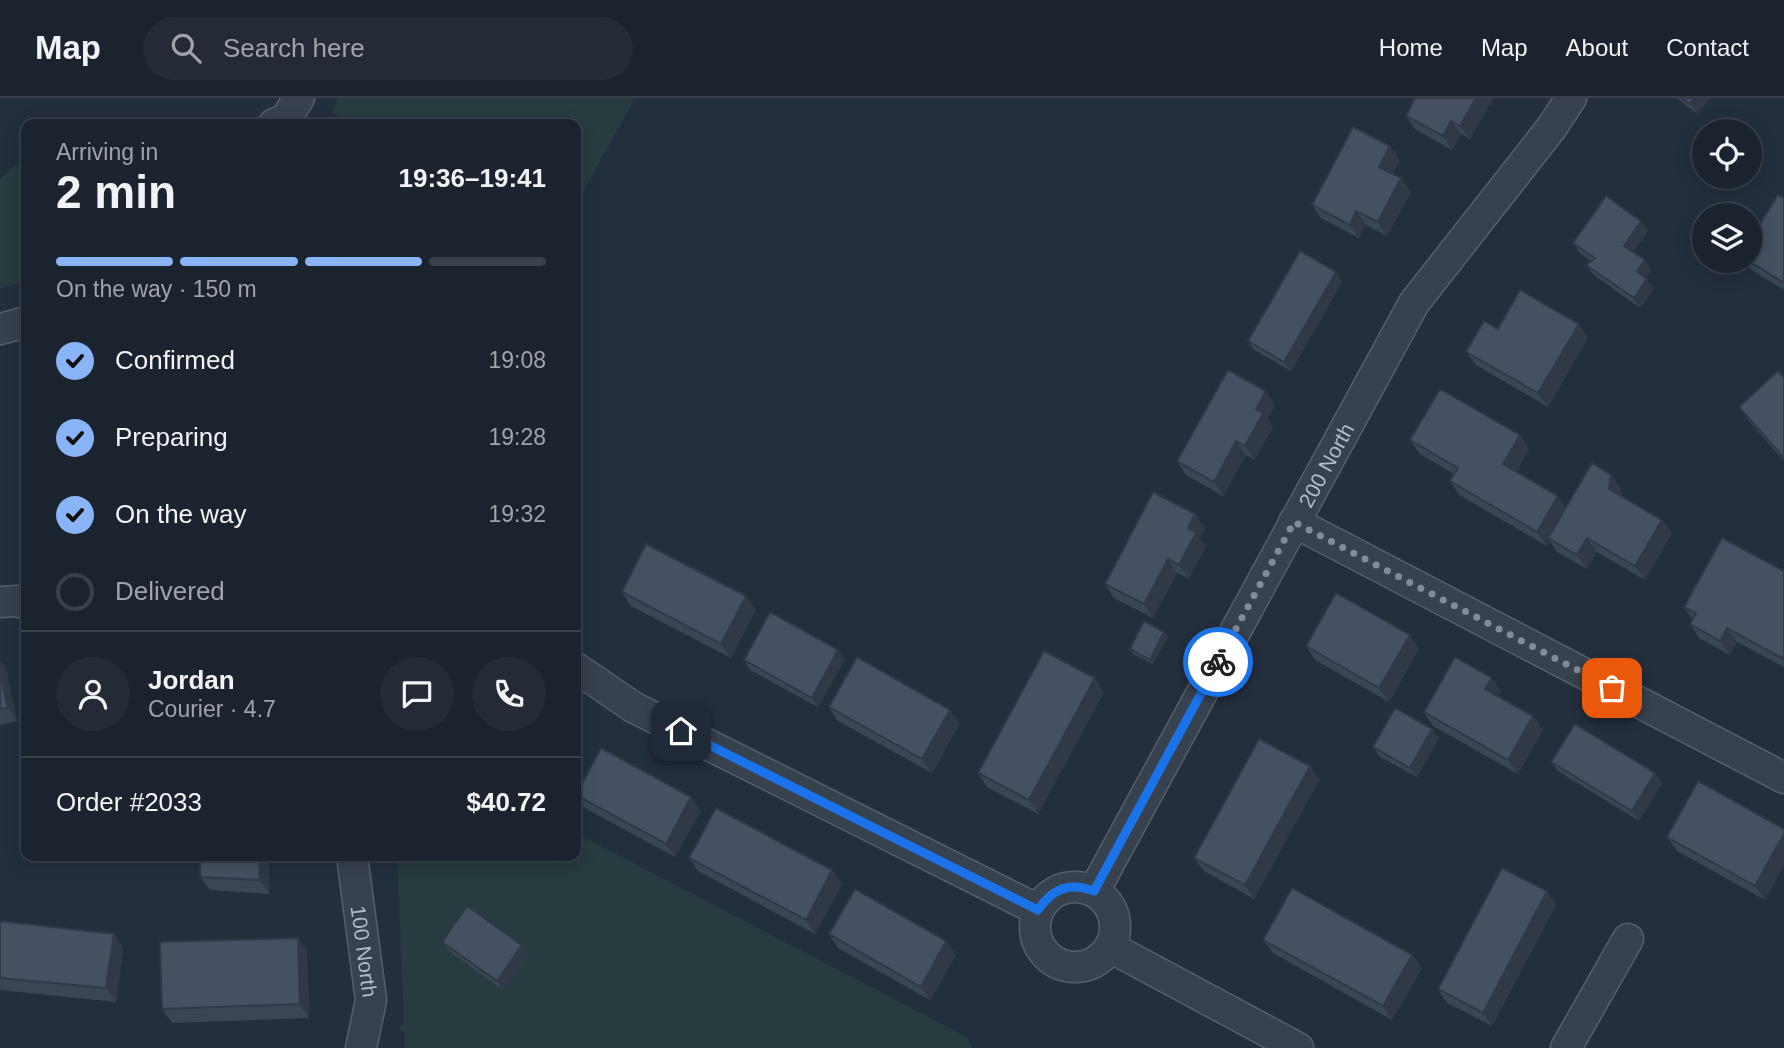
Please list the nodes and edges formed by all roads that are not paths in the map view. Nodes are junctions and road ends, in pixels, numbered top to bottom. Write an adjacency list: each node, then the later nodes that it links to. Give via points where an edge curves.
1 (299, 98): 3 (street)
2 (1571, 98): 6 (street, 200 North, via 1413,303)
3 (286, 119)
4 (21, 323): 5 (street)
5 (0, 329)
6 (1294, 522): 10 (street); 12 (street, 200 North)
7 (0, 602): 8 (street)
8 (21, 602)
9 (581, 671): 13 (street, via 633,707)
10 (1784, 778)
11 (353, 861): 16 (street, 100 North, via 371,1000)
12 (1094, 891): 13 (street, via 1081,887 1056,891); 15 (street, via 1104,898 1115,922)
13 (1038, 910): 15 (street, via 1036,937 1051,959 1076,967 1101,957)
14 (1628, 939): 18 (street)
15 (1110, 947): 17 (street)
16 (361, 1048)
17 (1298, 1048)
18 (1566, 1048)

